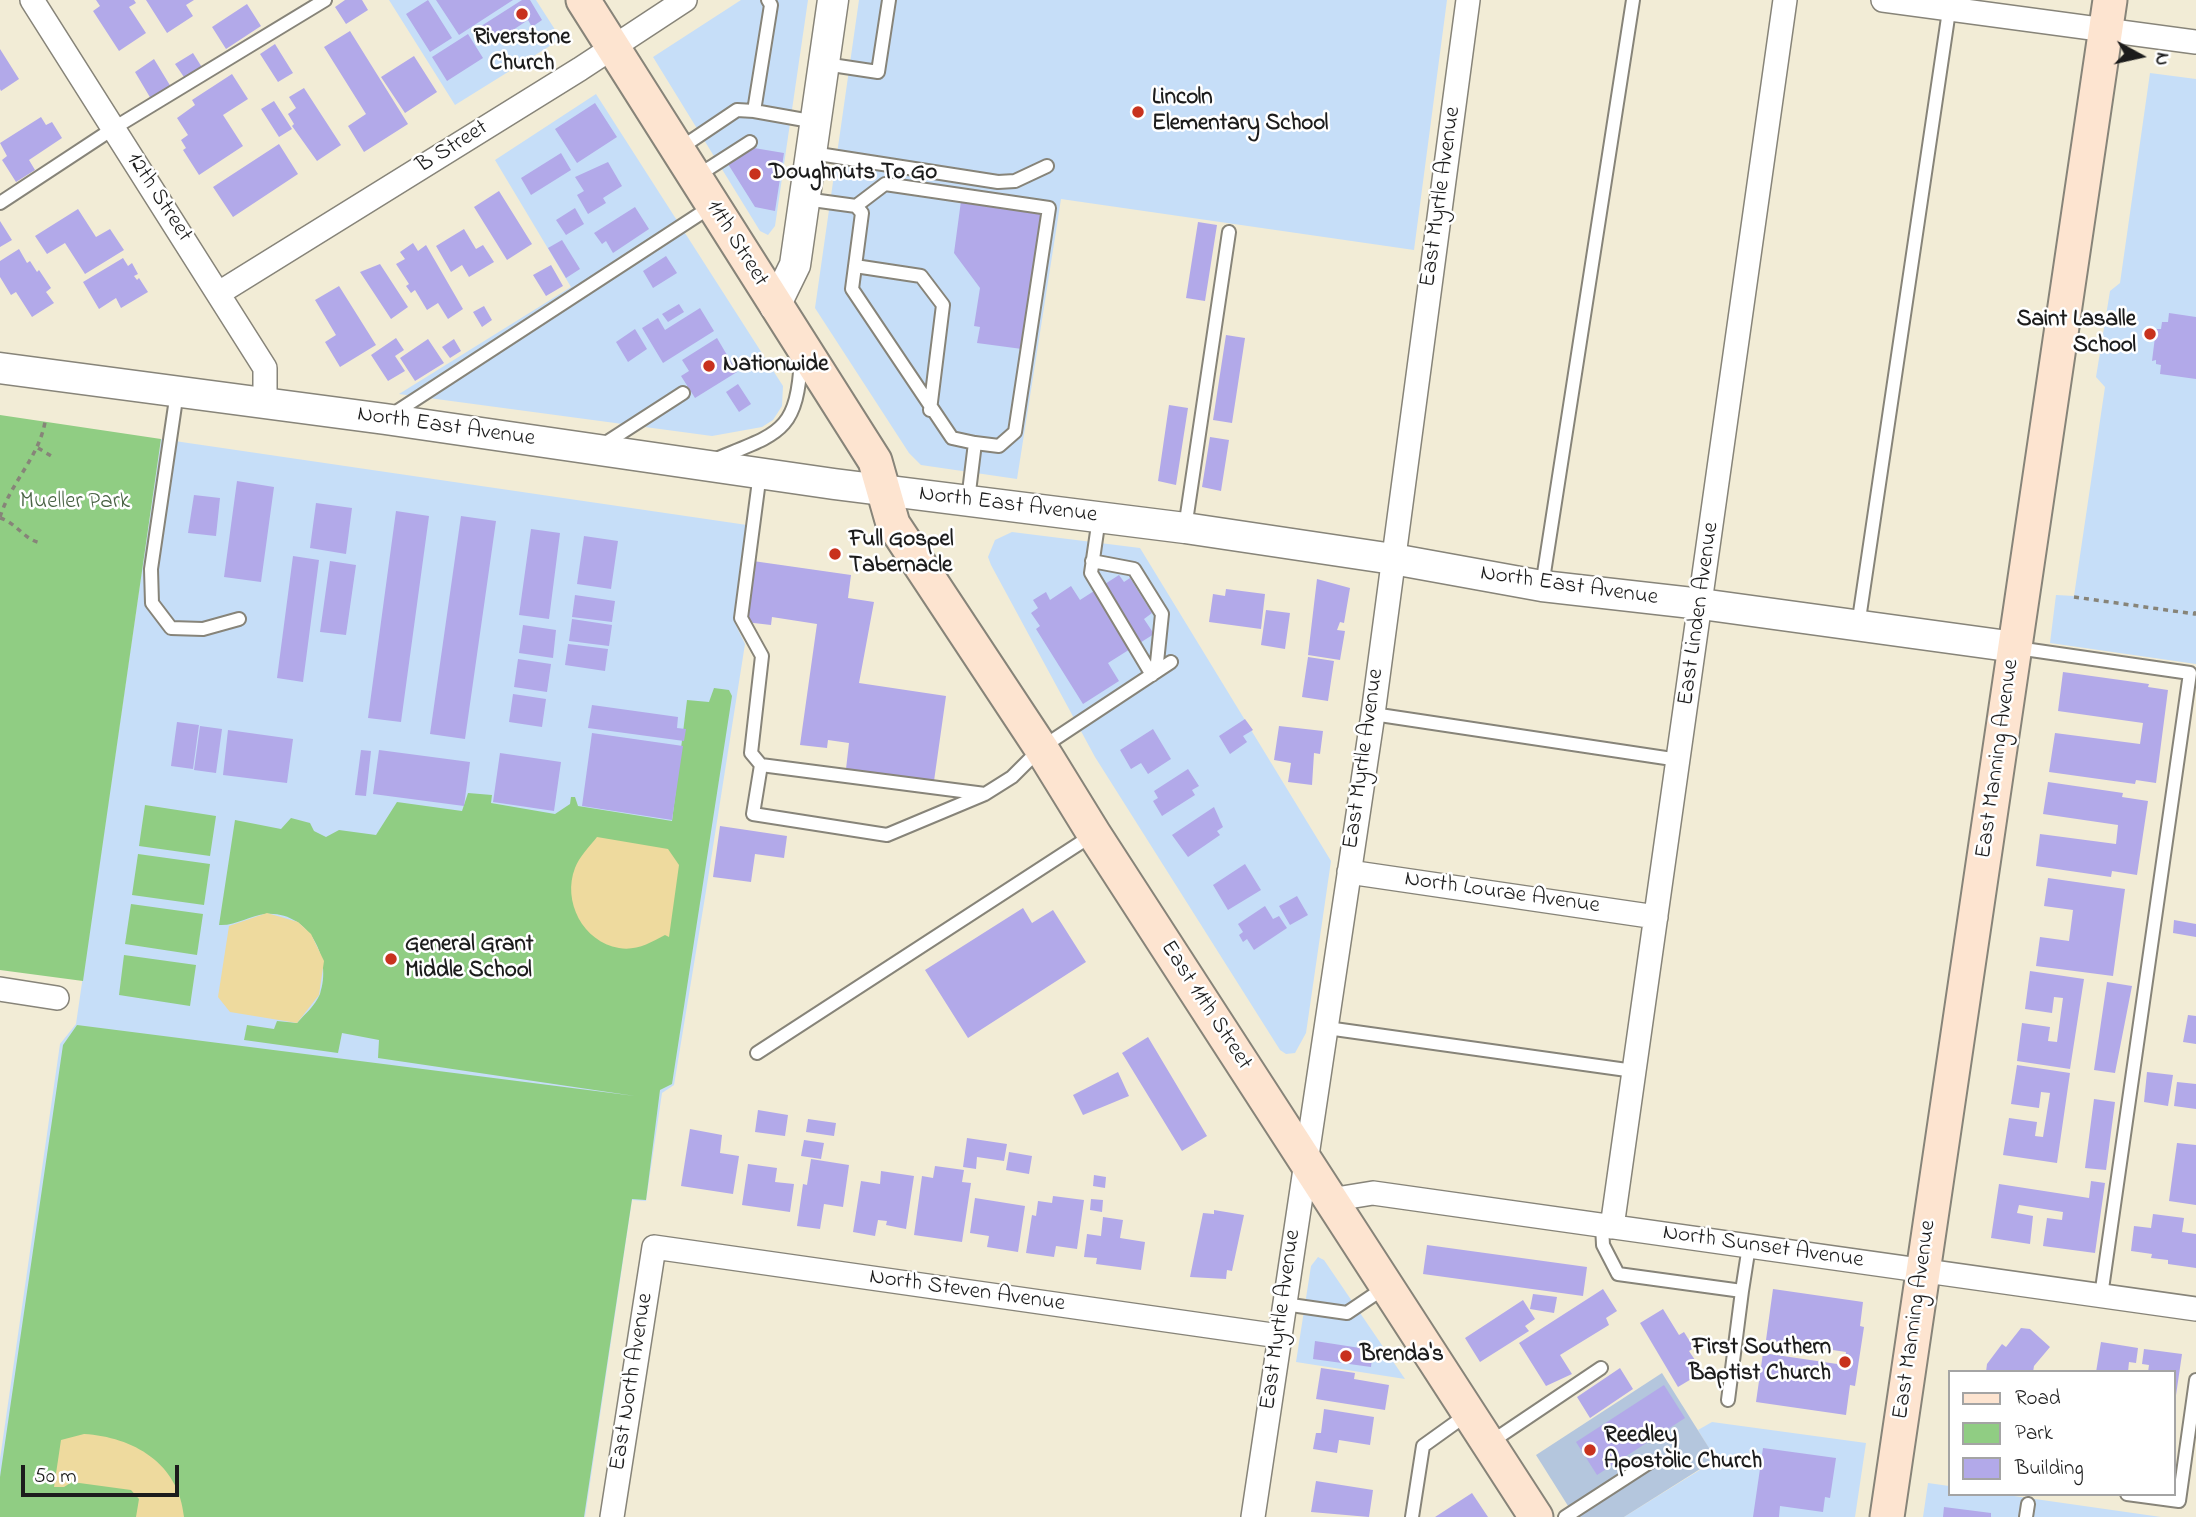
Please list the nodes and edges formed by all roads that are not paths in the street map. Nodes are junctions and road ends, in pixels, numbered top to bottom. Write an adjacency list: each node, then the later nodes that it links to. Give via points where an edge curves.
1 (32, 0): 19 (street, 12th Street)
2 (326, 0): 19 (lane)
3 (583, 0): 15 (main road, 11th Street)
4 (768, 0): 17 (lane, via 771,5)
5 (833, 0): 16 (street)
6 (889, 0): 16 (lane, via 878,72)
7 (1468, 0): 48 (street, East Myrtle Avenue)
8 (1633, 0): 50 (lane)
9 (1785, 0): 51 (street, East Linden Avenue)
10 (1883, 0): 12 (street)
11 (670, 4): 15 (street, B Street)
12 (1949, 5): 13 (street); 53 (lane)
13 (2108, 15): 14 (street); 54 (main road, East Manning Avenue)
14 (2196, 43)
15 (611, 46): 21 (main road, 11th Street); 31 (street, B Street)
16 (824, 64): 18 (street)
17 (754, 111): 18 (lane); 21 (lane, via 737,110)
18 (816, 122): 22 (street)
19 (114, 128): 26 (lane); 31 (street, 12th Street)
20 (750, 142): 24 (lane)
21 (677, 150): 24 (main road, 11th Street)
22 (812, 153): 23 (lane, via 998,183 1015,181); 25 (street)
23 (1047, 166)
24 (694, 178): 27 (main road, 11th Street)
25 (805, 199): 28 (lane); 32 (street, via 794,265)
26 (0, 203)
27 (712, 206): 32 (main road, 11th Street); 39 (lane)
28 (856, 206): 30 (lane, via 862,213); 40 (lane, via 885,184 1049,208 1014,432 999,446)
29 (1229, 233): 47 (lane)
30 (855, 266): 38 (lane, via 852,289); 38 (lane, via 920,275 943,305)
31 (219, 293): 37 (street, 12th Street, via 265,368)
32 (775, 306): 33 (main road, 11th Street)
33 (802, 349): 42 (lane, via 799,397 789,418 770,437); 44 (main road, 11th Street, via 875,461)
34 (0, 368): 35 (street, North East Avenue)
35 (177, 392): 37 (street, North East Avenue); 52 (lane, via 151,569 152,603 171,628 202,629)
36 (683, 393): 41 (lane)
37 (265, 402): 39 (street, North East Avenue)
38 (930, 410): 40 (lane, via 952,438)
39 (385, 419): 41 (street, North East Avenue)
40 (975, 443): 45 (lane)
41 (595, 450): 42 (street, North East Avenue)
42 (702, 465): 43 (street, North East Avenue)
43 (760, 473): 44 (street, North East Avenue); 60 (lane, via 741,618 762,656 751,753)
44 (884, 490): 45 (street, North East Avenue); 58 (main road, East 11th Street, via 893,524)
45 (967, 501): 46 (street, North East Avenue)
46 (1099, 518): 47 (street, North East Avenue); 49 (lane)
47 (1185, 528): 48 (street, North East Avenue)
48 (1393, 559): 50 (street, North East Avenue); 57 (street, East Myrtle Avenue)
49 (1092, 561): 56 (lane, via 1093,578); 56 (lane, via 1134,569 1161,611)
50 (1542, 586): 51 (street, North East Avenue)
51 (1701, 604): 53 (street, North East Avenue); 59 (street, East Linden Avenue)
52 (239, 620)
53 (1858, 626): 54 (street, North East Avenue)
54 (2015, 647): 75 (main road, East Manning Avenue); 78 (lane, via 2190,673)
55 (1171, 662): 56 (lane)
56 (1154, 673): 58 (lane)
57 (1373, 713): 59 (lane); 63 (street, East Myrtle Avenue)
58 (1041, 748): 61 (lane, via 1013,777); 62 (main road, East 11th Street)
59 (1679, 760): 64 (street, East Linden Avenue)
60 (761, 765): 61 (lane); 61 (lane, via 753,814 887,835)
61 (985, 794)
62 (1094, 834): 68 (lane); 70 (main road, East 11th Street)
63 (1349, 872): 64 (street, North Lourae Avenue); 67 (street, East Myrtle Avenue)
64 (1656, 917): 69 (street, East Linden Avenue)
65 (0, 989): 66 (street)
66 (57, 998)
67 (1327, 1028): 69 (lane); 70 (street, East Myrtle Avenue)
68 (757, 1053)
69 (1634, 1071): 72 (street, East Linden Avenue)
70 (1304, 1161): 71 (main road, East 11th Street); 79 (street, East Myrtle Avenue)
71 (1331, 1200): 72 (street, North Sunset Avenue, via 1373,1193); 76 (main road, East 11th Street)
72 (1607, 1226): 73 (street, North Sunset Avenue); 77 (lane, via 1603,1245 1619,1274)
73 (1749, 1245): 75 (street, North Sunset Avenue); 77 (lane)
74 (654, 1247): 81 (street, North Steven Avenue); 89 (street, East North Avenue)
75 (1924, 1271): 78 (street, North Sunset Avenue); 94 (main road, East Manning Avenue)
76 (1387, 1285): 79 (lane, via 1347,1313); 85 (main road, East 11th Street)
77 (1742, 1292): 84 (lane)
78 (2101, 1296): 80 (street, North Sunset Avenue)
79 (1284, 1304): 81 (street, East Myrtle Avenue)
80 (2196, 1309)
81 (1279, 1336): 90 (street, East Myrtle Avenue)
82 (1601, 1368): 86 (lane)
83 (2196, 1380): 88 (lane, via 2179,1501)
84 (1728, 1400)
85 (1469, 1413): 86 (main road, East 11th Street); 91 (lane, via 1423,1446)
86 (1489, 1443): 92 (main road, East 11th Street)
87 (1650, 1462): 93 (lane)
88 (2142, 1496)
89 (612, 1517)
90 (1253, 1517)
91 (1412, 1517)
92 (1536, 1517)
93 (1565, 1517)
94 (1887, 1517)

